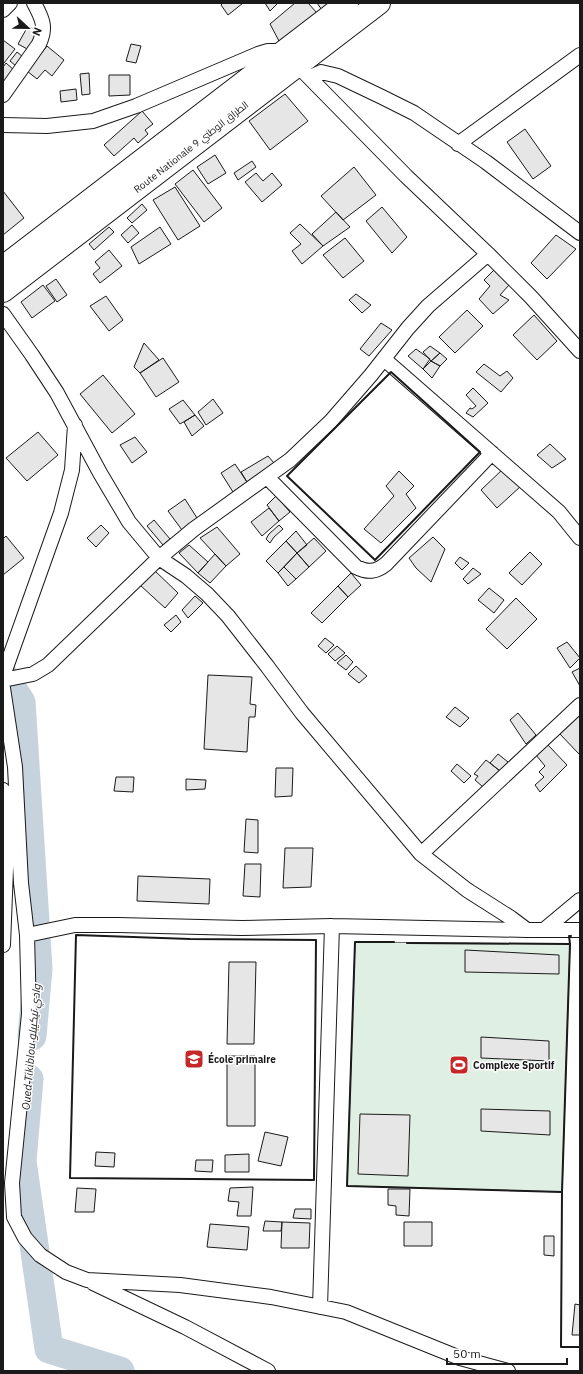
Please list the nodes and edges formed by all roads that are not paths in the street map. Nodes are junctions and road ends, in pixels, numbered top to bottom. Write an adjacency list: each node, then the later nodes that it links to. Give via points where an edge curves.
1 (10, 3): 5 (street)
2 (34, 3): 8 (street, via 44,25 43,36)
3 (347, 3): 7 (main road, Route Nationale الطراق الوطني 9)
4 (379, 3): 7 (main road, Route Nationale الطراق الوطني 9)
5 (3, 10)
6 (580, 55): 10 (street)
7 (298, 64): 9 (street, via 268,51 136,106 93,121 48,126); 10 (street, via 338,76 382,97 414,113); 12 (street, via 406,176); 13 (main road, Route Nationale الطراق الوطني 9); 14 (main road, Route Nationale الطراق الوطني 9)
8 (3, 96)
9 (3, 125)
10 (458, 144): 11 (street)
11 (579, 231)
12 (488, 254): 16 (street); 17 (street, via 428,306)
13 (3, 267)
14 (3, 292)
15 (3, 314): 18 (street, via 57,393)
16 (580, 351)
17 (384, 359): 19 (street); 20 (street, via 331,421 290,460)
18 (75, 425): 22 (street, via 129,522); 23 (street, via 72,470 61,514)
19 (492, 453): 20 (street, via 386,564 378,570 370,571 356,567); 21 (street, via 559,512)
20 (267, 477): 22 (street, via 194,529)
21 (580, 538)
22 (159, 558): 24 (street, via 48,665 33,674); 28 (street, via 186,576 228,616 302,713)
23 (3, 676)
24 (3, 680)
25 (3, 688): 34 (street, via 15,767 21,883)
26 (580, 705): 28 (street)
27 (3, 790): 35 (street, via 8,818)
28 (421, 854): 31 (street, via 467,890)
29 (580, 900): 32 (street)
30 (332, 926): 31 (street); 34 (street, via 242,928 75,925); 37 (street)
31 (528, 930): 32 (street)
32 (544, 930): 33 (street)
33 (580, 930)
34 (27, 935): 36 (street, via 30,1014 12,1183 14,1217 25,1238 40,1255 66,1272)
35 (3, 945)
36 (87, 1280): 37 (street, via 180,1286 271,1296); 38 (street, via 185,1327)
37 (320, 1307): 39 (street, via 346,1312 460,1358)
38 (268, 1371)
39 (508, 1371)

